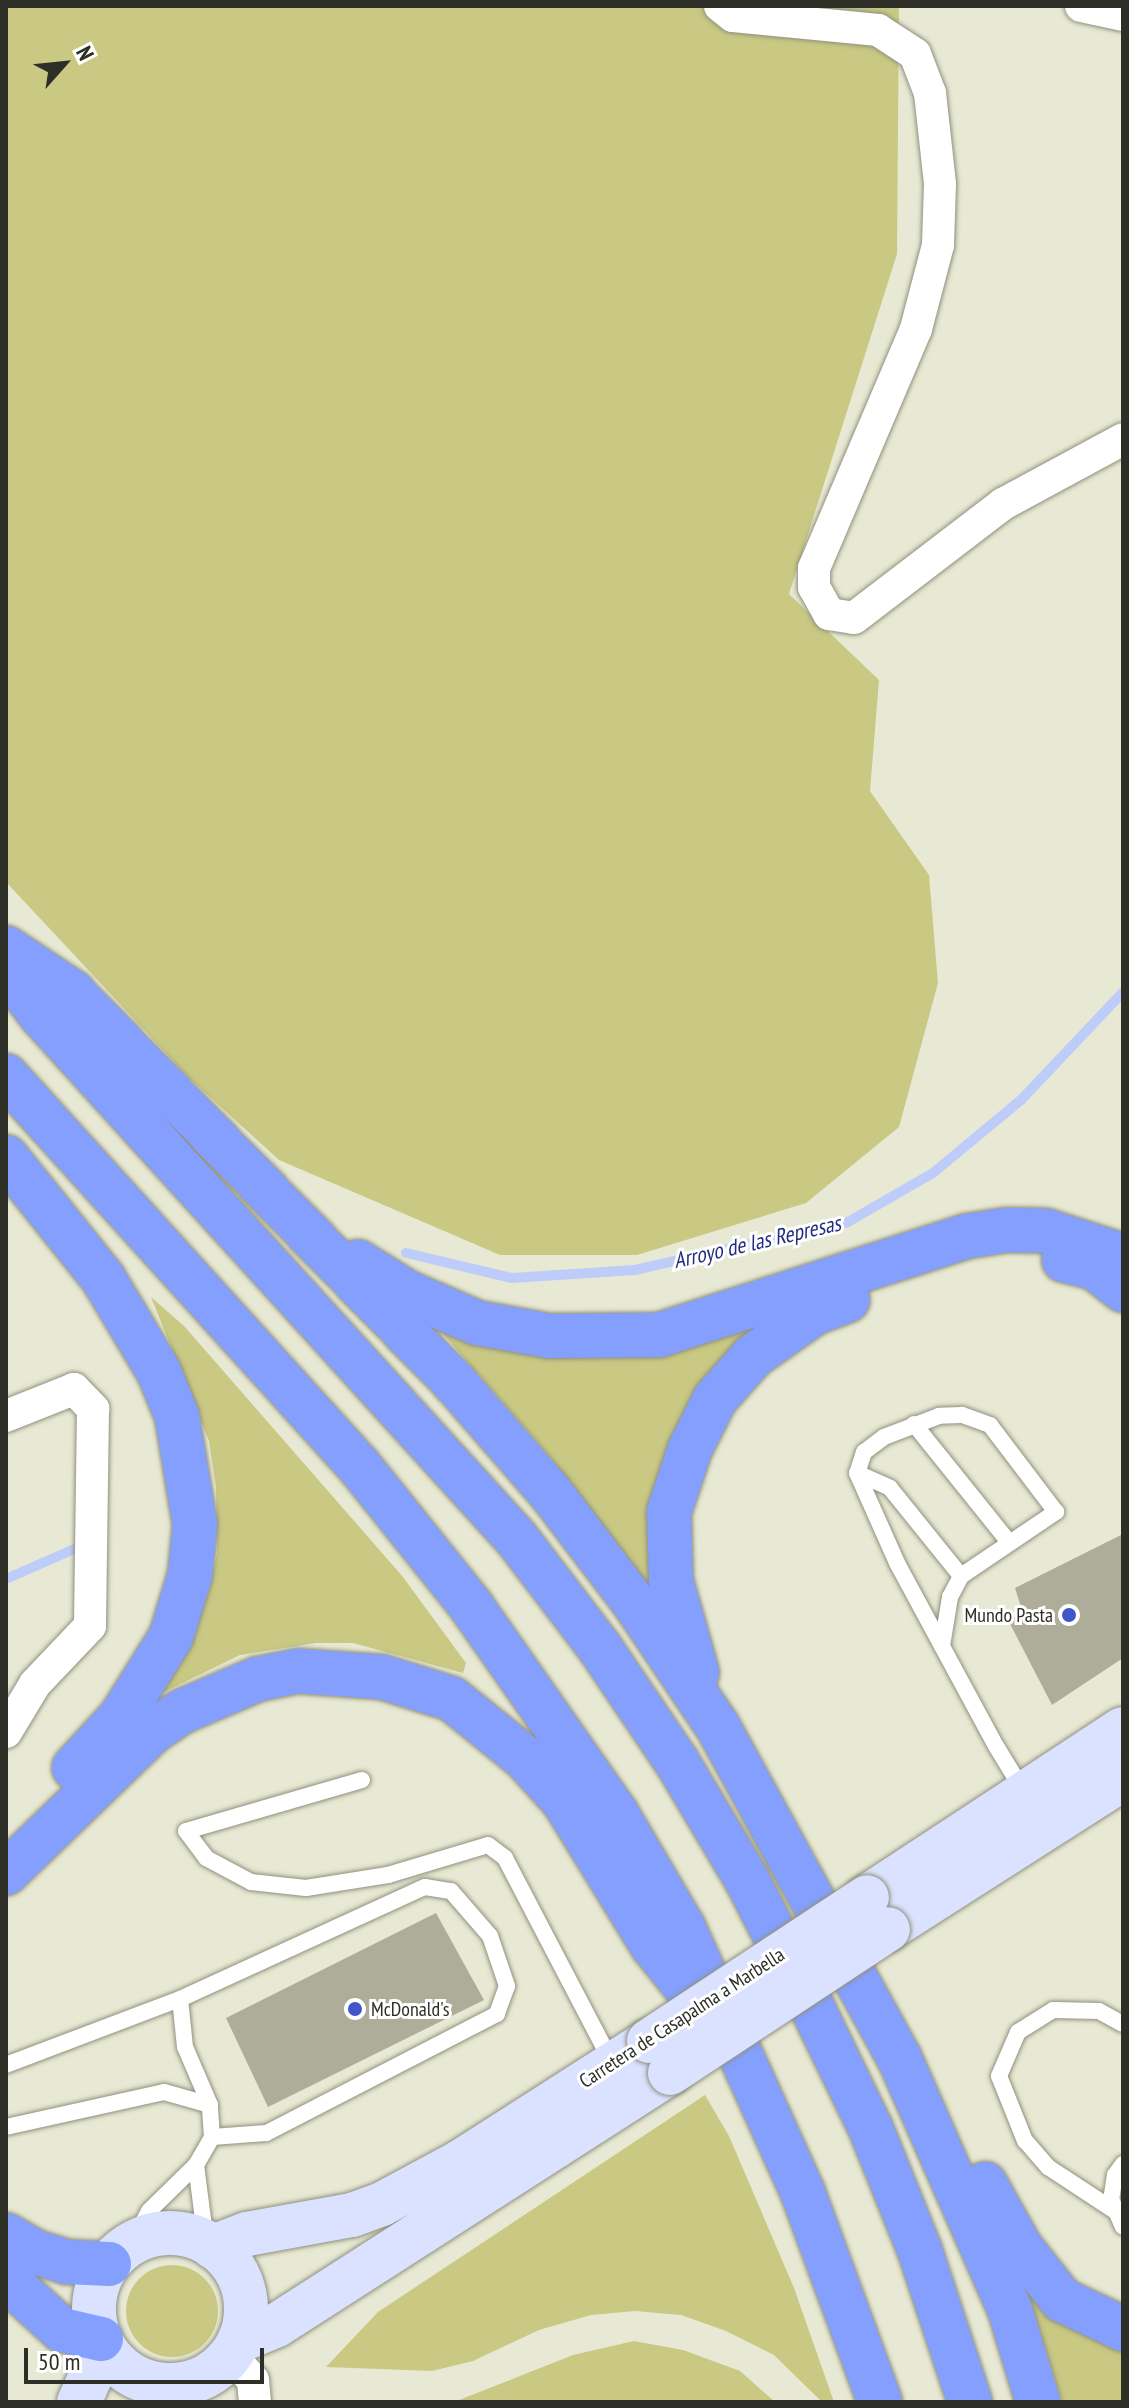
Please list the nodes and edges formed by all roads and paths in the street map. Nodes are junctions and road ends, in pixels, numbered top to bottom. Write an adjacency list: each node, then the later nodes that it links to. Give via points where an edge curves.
1 (720, 6): 4 (street, via 733,16 878,30 915,54 930,93 940,184 938,245 916,329 814,568 814,587 829,614 854,618 1003,504)
2 (1081, 6): 3 (street)
3 (1123, 15)
4 (1123, 439)
5 (6, 948): 9 (highway, via 72,992)
6 (6, 969): 51 (highway, via 41,1015 517,1539 618,1673 739,1867 871,2129 920,2251)
7 (6, 1076): 29 (highway, via 359,1466 471,1606 616,1813 683,1927)
8 (6, 1157): 24 (highway, via 103,1278 159,1372 177,1416 195,1525 190,1575 171,1637 147,1681 97,1745)
9 (304, 1230): 10 (highway, via 408,1293 477,1323 549,1336 659,1335 968,1236 1007,1230 1046,1231); 18 (highway, via 456,1384 550,1492 636,1605)
10 (1123, 1256)
11 (1123, 1290): 18 (highway, via 1095,1268 1038,1254 970,1256 814,1313 753,1356 715,1399 690,1449 669,1512 671,1581 688,1648)
12 (6, 1416): 20 (street, via 74,1389 93,1409 90,1626 35,1684)
13 (914, 1424): 14 (lane, via 864,1452); 15 (lane); 15 (lane, via 962,1415 990,1425 1056,1512)
14 (857, 1473): 16 (lane, via 890,1488); 17 (lane)
15 (1009, 1542): 16 (lane)
16 (961, 1576): 17 (lane, via 950,1597)
17 (942, 1646): 23 (lane)
18 (718, 1727): 31 (highway)
19 (1123, 1729): 23 (main road, Carretera de Casapalma a Marbella)
20 (6, 1732)
21 (1123, 1779): 26 (main road, Carretera de Casapalma a Marbella)
22 (362, 1780): 32 (lane, via 186,1831 206,1858 251,1882 306,1888 388,1875 488,1845 505,1858)
23 (1025, 1793): 26 (main road, Carretera de Casapalma a Marbella)
24 (6, 1836)
25 (6, 1873): 29 (highway, via 142,1741 183,1711 258,1679 298,1671 382,1677 452,1699 524,1757 564,1801 653,1946)
26 (877, 1913): 30 (main road, Carretera de Casapalma a Marbella, bridge)
27 (180, 1999): 33 (lane); 34 (lane, via 185,2047); 36 (lane, via 425,1887 451,1891 490,1936 507,1986 497,2014 266,2133)
28 (1122, 2024): 39 (lane, via 1099,2011 1053,2010 1018,2032 999,2076 1025,2141 1048,2167)
29 (738, 2051): 50 (highway, via 803,2193)
30 (660, 2057): 32 (main road, Carretera de Casapalma a Marbella); 46 (main road, Carretera de Casapalma a Marbella, via 277,2325)
31 (899, 2057): 44 (highway, via 948,2117 1020,2247 1062,2300); 52 (highway, via 1005,2296)
32 (612, 2062): 41 (main road, Carretera de Casapalma a Marbella, via 460,2162 382,2204)
33 (6, 2065)
34 (210, 2105): 35 (lane, via 164,2092); 36 (lane)
35 (6, 2127)
36 (212, 2137): 38 (lane)
37 (1123, 2164): 39 (lane, via 1111,2187)
38 (196, 2165): 41 (lane); 42 (lane, via 149,2211)
39 (1119, 2219)
40 (6, 2235): 42 (highway, via 56,2259)
41 (210, 2244): 42 (main road, via 175,2233); 46 (main road, via 233,2266 244,2289 246,2315)
42 (120, 2254): 45 (main road, via 95,2300)
43 (6, 2279): 45 (highway, via 62,2330)
44 (1123, 2329)
45 (102, 2343): 47 (main road, via 127,2372); 48 (main road)
46 (235, 2348): 47 (main road, via 211,2374); 49 (street, via 253,2380)
47 (171, 2394)
48 (79, 2402)
49 (255, 2402)
50 (880, 2402)
51 (970, 2402)
52 (1038, 2402)

